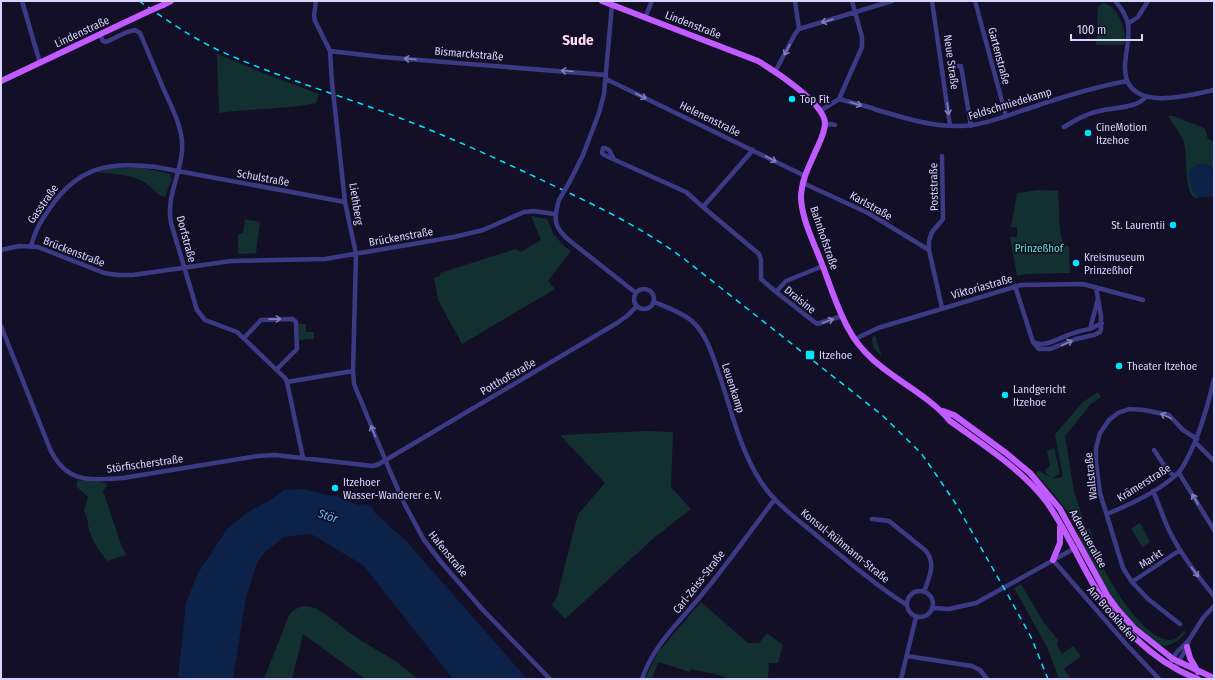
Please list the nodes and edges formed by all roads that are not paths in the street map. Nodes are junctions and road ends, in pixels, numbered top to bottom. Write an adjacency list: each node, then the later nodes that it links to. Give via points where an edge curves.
1 (22, 1): 20 (street)
2 (170, 1): 18 (main road, Lindenstraße, bridge)
3 (316, 1): 19 (street, Liethberg, via 315,21)
4 (602, 1): 13 (main road, Lindenstraße)
5 (652, 1): 15 (street)
6 (795, 1): 17 (street)
7 (852, 1): 14 (street)
8 (892, 1): 14 (street)
9 (932, 1): 33 (street, Neue Straße, one-way to 33)
10 (975, 1): 30 (street, Gartenstraße)
11 (1116, 1): 16 (street)
12 (1148, 1): 16 (street, via 1138,17)
13 (612, 3): 15 (main road, Lindenstraße); 23 (street)
14 (856, 12): 17 (street, one-way to 17); 28 (street, via 862,43)
15 (645, 18): 22 (main road, Lindenstraße, via 745,56)
16 (1129, 23): 25 (street, via 1125,66)
17 (799, 29): 22 (street, one-way to 22)
18 (100, 35): 20 (main road, Lindenstraße); 39 (street, Dorfstraße, via 106,42 130,30 140,33 179,128 182,150)
19 (330, 51): 23 (street, Bismarckstraße, one-way to 19); 42 (street, Liethberg, bridge)
20 (40, 63): 24 (main road, Lindenstraße)
21 (956, 66): 34 (street, via 960,66)
22 (775, 72): 29 (main road, Lindenstraße, via 792,84)
23 (606, 77): 36 (street, Helenenstraße, one-way to 36); 44 (street, bridge, via 599,113 583,155)
24 (1, 81)
25 (1127, 81): 27 (street); 30 (street, Feldschmiedekamp, via 1084,90)
26 (1214, 90): 27 (street, via 1178,97)
27 (1146, 97): 35 (street, via 1137,104 1094,112)
28 (839, 99): 29 (street); 33 (street, Feldschmiedekamp, one-way to 33, via 929,123)
29 (820, 111): 31 (main road, Lindenstraße)
30 (1006, 116): 34 (street, Feldschmiedekamp)
31 (824, 122): 32 (street); 40 (main road, Bahnhofstraße, via 823,133)
32 (835, 125)
33 (950, 126): 34 (street, Feldschmiedekamp)
34 (971, 126)
35 (1064, 127)
36 (753, 150): 40 (street, Helenenstraße, one-way to 40); 43 (street)
37 (942, 156): 47 (street, Poststraße, via 943,219 932,232)
38 (614, 160): 43 (street, via 686,192)
39 (179, 171): 42 (street, Schulstraße); 45 (street, Gasstraße, via 118,165 81,177 59,195 37,227); 50 (street, Dorfstraße, via 171,195 170,211)
40 (805, 176): 41 (main road, Bahnhofstraße)
41 (803, 184): 47 (street, Karlstraße, via 863,211); 49 (main road, Bahnhofstraße, via 801,197 804,214)
42 (345, 202): 48 (street, Liethberg)
43 (703, 207): 53 (street, via 758,253 761,259 761,278)
44 (554, 214): 48 (street, Brückenstraße, via 524,212 483,230); 54 (street, via 557,226 564,237)
45 (32, 246): 46 (street); 50 (street, Brückenstraße, via 113,275)
46 (1, 250)
47 (929, 250): 59 (street, Poststraße)
48 (356, 254): 50 (street, Brückenstraße, via 325,259 231,261); 68 (street, Liethberg)
49 (823, 266): 53 (street, Draisine, via 786,281); 60 (main road, Bahnhofstraße)
50 (184, 268): 64 (street, Dorfstraße, via 196,307 202,317 232,329)
51 (1015, 286): 52 (street, Viktoriastraße, via 1083,284); 59 (street, Viktoriastraße); 66 (street)
52 (1096, 287): 55 (street); 56 (street, Viktoriastraße)
53 (776, 292): 60 (street, Draisine, one-way to 60, via 814,322 820,324)
54 (636, 293): 57 (street, Leuenkamp, via 642,289 650,291 654,296); 58 (street, via 634,300)
55 (1098, 298): 61 (street); 63 (street)
56 (1143, 300)
57 (654, 302): 58 (street, via 647,309); 80 (street, Leuenkamp, via 688,318 704,335 749,462 761,483)
58 (637, 306): 75 (street, Potthofstraße, via 617,323)
59 (942, 308): 65 (street, Viktoriastraße, via 878,328)
60 (842, 316): 65 (main road, Bahnhofstraße)
61 (1102, 323): 63 (street); 66 (street, one-way to 61, via 1039,349 1055,348 1076,339 1098,334)
62 (1, 326): 74 (street, Störfischerstraße, via 50,449 57,463 73,475 90,479 123,478 258,456)
63 (1090, 329): 66 (street, via 1042,344)
64 (244, 338): 67 (street, Dorfstraße); 67 (street, one-way to 67, via 261,320 295,320 297,349)
65 (855, 339): 71 (main road, Adenauerallee, via 883,369)
66 (1033, 342)
67 (277, 369): 69 (street, Dorfstraße)
68 (353, 371): 69 (street); 75 (street, Hafenstraße, one-way to 68, via 354,384)
69 (287, 382): 74 (street, Dorfstraße)
70 (1214, 382): 72 (street, Krämerstraße)
71 (942, 411): 83 (main road, Adenauerallee, via 950,421 1024,477 1046,502); 85 (main road, Adenauerallee, via 954,415 1030,473 1060,509)
72 (1196, 441): 76 (street, Wallstraße); 77 (street, Krämerstraße); 81 (street, Wallstraße, one-way to 81, via 1163,413 1137,409 1114,415 1100,433 1096,448 1100,494)
73 (1154, 450): 78 (street)
74 (303, 458): 75 (street, Störfischerstraße, via 373,466)
75 (386, 461): 103 (street, Hafenstraße, via 428,547 483,610)
76 (1214, 461)
77 (1179, 472): 78 (street, Krämerstraße); 84 (street, one-way to 77)
78 (1174, 476): 79 (street, Krämerstraße)
79 (1153, 491): 81 (street, Krämerstraße); 87 (street)
80 (775, 499): 92 (street, Konsul-Rühmann-Straße, via 799,521); 104 (street, Carl-Zeiss-Straße, via 705,591 658,646)
81 (1107, 514): 89 (street, Wallstraße, via 1120,564)
82 (872, 519): 90 (street, via 889,521 930,555 932,564)
83 (1059, 524): 86 (main road, Adenauerallee); 88 (main road, via 1060,544)
84 (1213, 526)
85 (1081, 545): 86 (street); 100 (main road, Adenauerallee, via 1118,610 1134,628)
86 (1074, 548): 88 (street); 100 (main road, Adenauerallee, via 1110,610 1159,658)
87 (1180, 550): 89 (street, Markt); 91 (street, one-way to 91)
88 (1053, 560): 94 (street, via 976,603 949,609); 107 (street, Am Brookhafen)
89 (1132, 582): 96 (street, Wallstraße, via 1148,599)
90 (924, 592): 92 (street, via 910,596); 94 (street, via 931,599)
91 (1214, 596)
92 (906, 605): 95 (street, Konsul-Rühmann-Straße)
93 (1214, 606): 97 (street)
94 (932, 608): 95 (street, via 926,616)
95 (916, 617): 99 (street)
96 (1180, 624)
97 (1189, 640): 98 (street); 100 (street, via 1177,652)
98 (1187, 647): 100 (street); 101 (main road)
99 (907, 656): 105 (street); 106 (street, via 972,666)
100 (1174, 663): 101 (main road, Adenauerallee); 108 (main road, Adenauerallee)
101 (1198, 672): 102 (main road, Adenauerallee)
102 (1214, 678)
103 (550, 679)
104 (642, 679)
105 (901, 679)
106 (988, 679)
107 (1158, 679)
108 (1198, 679)

